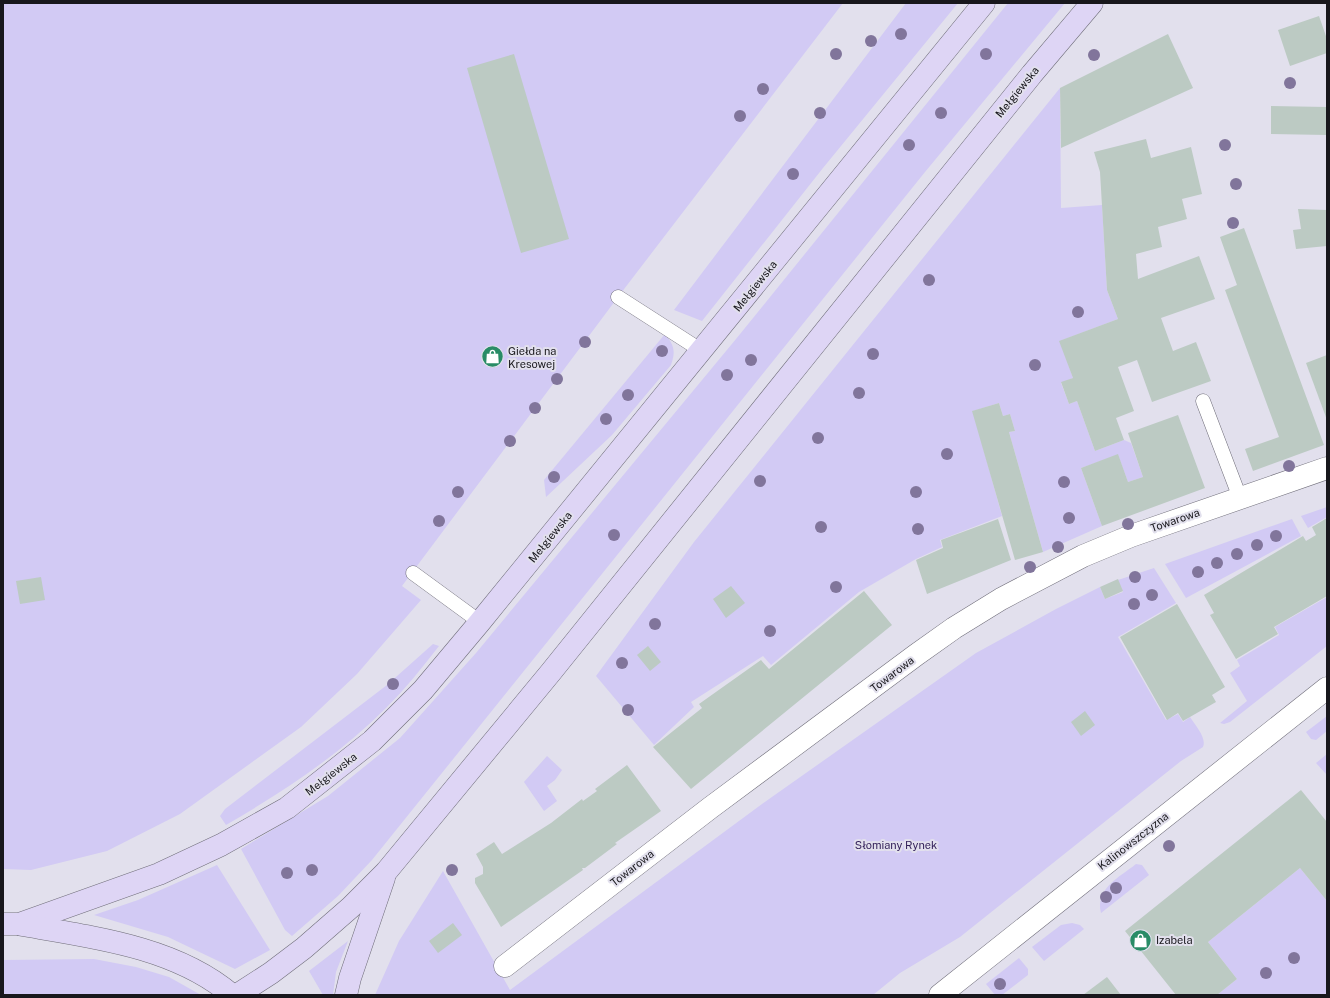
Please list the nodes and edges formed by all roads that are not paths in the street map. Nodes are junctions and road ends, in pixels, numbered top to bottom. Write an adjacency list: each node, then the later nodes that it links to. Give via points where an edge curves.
1 (984, 3): 4 (main road, Mełgiewska)
2 (1092, 3): 11 (main road, Mełgiewska)
3 (618, 297): 4 (lane)
4 (702, 351): 9 (main road, Mełgiewska)
5 (1203, 401): 7 (lane)
6 (1327, 468): 7 (street, Towarowa)
7 (1240, 498): 13 (street, Towarowa, via 1131,536 1083,556 954,628 710,808)
8 (413, 573): 9 (lane)
9 (480, 622): 12 (main road, Mełgiewska, via 423,690 372,741 287,808 222,845 159,874)
10 (1327, 688): 17 (street, Kalinowszczyzna)
11 (386, 872): 15 (main road, Mełgiewska, via 304,948 271,974); 16 (main road)
12 (11, 924): 14 (main road, via 97,937 161,956 196,970)
13 (505, 966)
14 (232, 995)
15 (237, 995)
16 (346, 995)
17 (940, 995)

